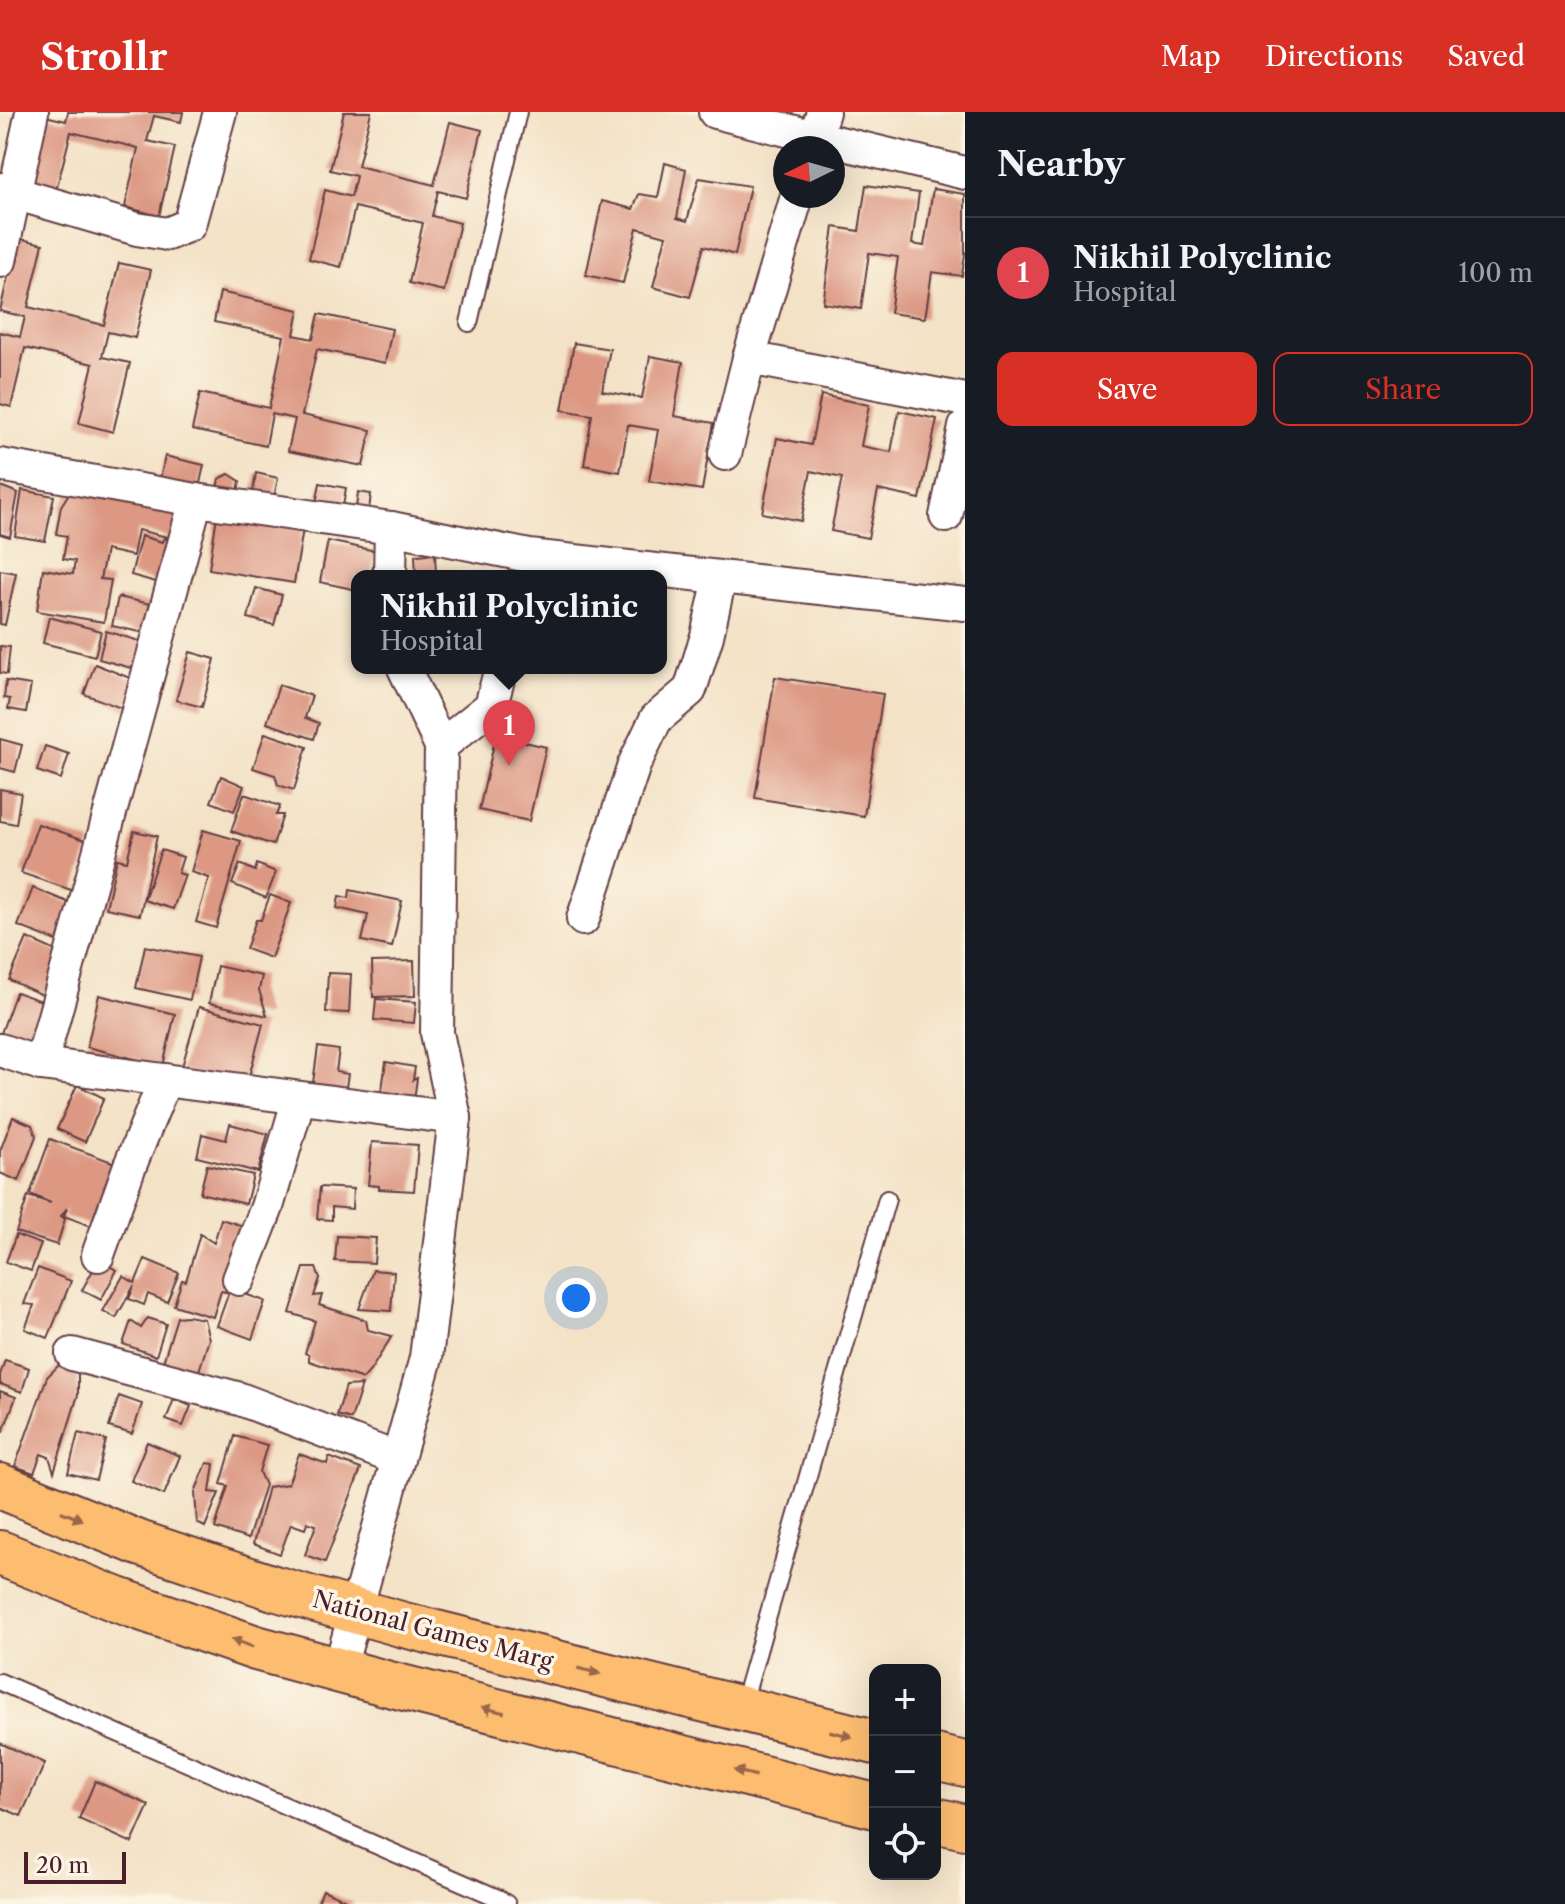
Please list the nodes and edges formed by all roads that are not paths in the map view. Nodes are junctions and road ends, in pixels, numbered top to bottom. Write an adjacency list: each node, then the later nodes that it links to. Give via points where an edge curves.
1 (32, 112): 7 (street)
2 (220, 112): 7 (street, via 189,225 167,234)
3 (518, 112): 10 (lane)
4 (715, 112): 5 (street)
5 (817, 132): 6 (street)
6 (965, 173)
7 (7, 191): 9 (street)
8 (793, 208): 11 (street)
9 (0, 261)
10 (469, 323)
11 (749, 358): 12 (street); 14 (street)
12 (965, 400)
13 (965, 427): 17 (street)
14 (725, 454)
15 (0, 465): 16 (street)
16 (196, 500): 18 (street); 30 (street)
17 (946, 516)
18 (391, 528): 19 (street); 20 (street)
19 (526, 566): 21 (street)
20 (390, 570)
21 (591, 570)
22 (667, 575): 23 (street)
23 (720, 578): 24 (street); 28 (street, via 690,690 656,719 634,765)
24 (965, 604)
25 (407, 674): 27 (street)
26 (499, 674): 27 (street, via 491,706)
27 (441, 746): 33 (street, via 437,1033)
28 (583, 919)
29 (0, 1050): 30 (street)
30 (41, 1064): 31 (street)
31 (165, 1080): 32 (street); 35 (street)
32 (299, 1098): 33 (street); 36 (street)
33 (455, 1118): 38 (street, via 426,1358)
34 (887, 1199): 44 (lane)
35 (98, 1255)
36 (239, 1279)
37 (72, 1354): 38 (street, via 240,1399)
38 (398, 1459): 41 (street)
39 (0, 1486): 41 (main road, National Games Marg, one-way to 41, via 139,1543)
40 (0, 1553): 42 (main road, one-way to 40, via 118,1600)
41 (356, 1611): 42 (street); 44 (main road, National Games Marg, one-way to 44)
42 (339, 1671): 48 (main road, one-way to 42)
43 (0, 1682): 51 (lane)
44 (742, 1709): 45 (main road, National Games Marg, one-way to 45)
45 (869, 1741)
46 (941, 1758): 47 (main road)
47 (965, 1764)
48 (869, 1804)
49 (941, 1821): 50 (main road)
50 (965, 1827)
51 (507, 1904)

